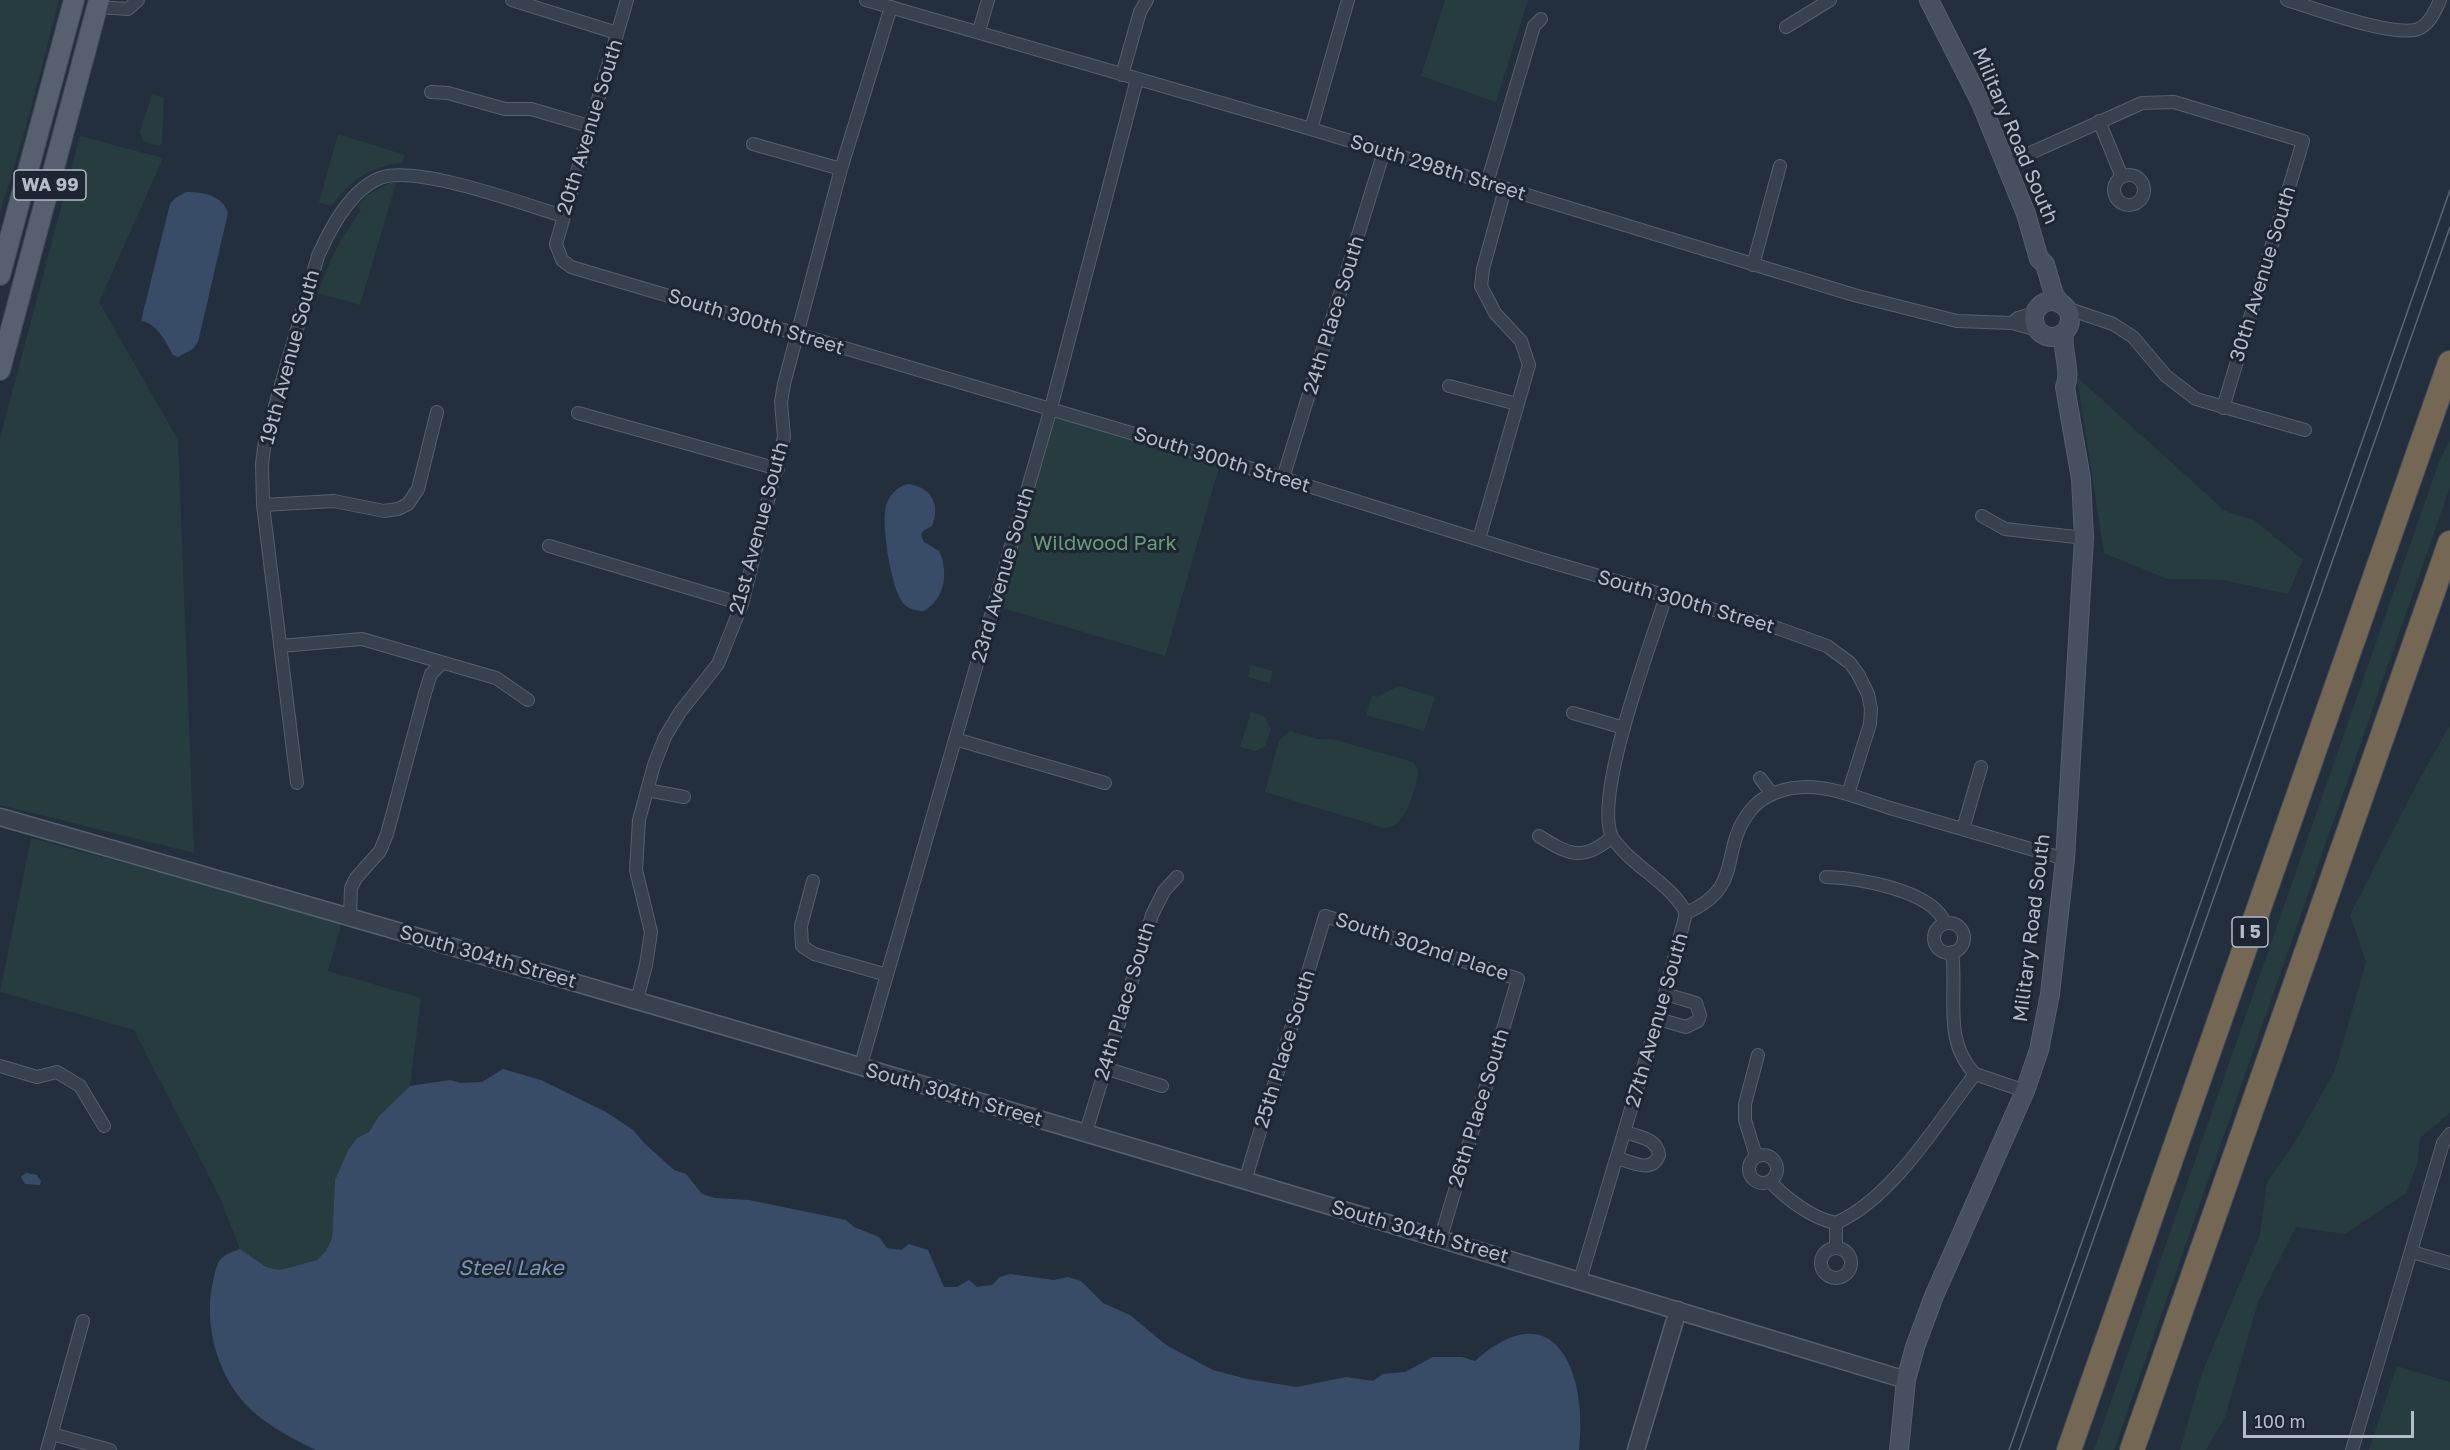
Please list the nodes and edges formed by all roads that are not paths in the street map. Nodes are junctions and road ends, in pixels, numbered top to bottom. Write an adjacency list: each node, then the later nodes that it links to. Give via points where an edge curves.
1 (74, 0): 37 (main road, WA 99)
2 (138, 0): 13 (street, via 128,9)
3 (512, 0): 18 (street)
4 (627, 0): 18 (street, 20th Avenue South)
5 (866, 0): 14 (street, South 298th Street)
6 (988, 0): 17 (street)
7 (1147, 0): 19 (street)
8 (1348, 0): 24 (street)
9 (1830, 0): 16 (street)
10 (1929, 0): 27 (main road, Military Road South, via 1981,103)
11 (2287, 0): 12 (street, via 2402,31 2425,25)
12 (2440, 0)
13 (95, 2): 44 (main road, WA 99)
14 (891, 7): 17 (street, South 298th Street); 29 (street, 21st Avenue South)
15 (1541, 19): 31 (street, via 1534,26)
16 (1786, 27)
17 (979, 31): 19 (street, South 298th Street)
18 (617, 33): 23 (street, 20th Avenue South)
19 (1122, 75): 20 (street, South 298th Street)
20 (1137, 79): 24 (street, South 298th Street); 48 (street, 23rd Avenue South)
21 (431, 92): 23 (street, via 505,109 531,109)
22 (2099, 121): 27 (street); 30 (street); 49 (street, 30th Avenue South, via 2142,103 2174,102 2303,141)
23 (589, 126): 33 (street, 20th Avenue South)
24 (1311, 129): 26 (street, South 298th Street)
25 (753, 144): 29 (street)
26 (1384, 152): 31 (street, South 298th Street); 54 (street, 24th Place South)
27 (2006, 164): 35 (main road, Military Road South)
28 (1780, 166): 36 (street)
29 (841, 169): 42 (street, 21st Avenue South)
30 (2122, 177)
31 (1487, 183): 32 (street, South 298th Street)
32 (1505, 189): 36 (street, South 298th Street); 47 (street, via 1482,269 1481,286 1495,313 1521,341 1529,365)
33 (563, 216): 34 (street, 20th Avenue South, via 556,244); 55 (street, 19th Avenue South, via 422,175 388,176 365,187 329,231 318,256 265,441)
34 (558, 254): 42 (street, South 300th Street, via 571,267)
35 (2039, 259): 38 (main road, Military Road South, via 2045,264 2054,295); 40 (main road, Military Road South)
36 (1753, 265): 40 (street, South 298th Street, via 1934,317 1972,323 2012,323 2018,318)
37 (0, 275)
38 (2064, 306): 39 (street); 40 (main road, via 2048,302); 41 (main road, via 2070,316)
39 (2090, 317): 41 (street); 49 (street, via 2113,324 2133,337 2186,393)
40 (2039, 321): 41 (main road, via 2054,337); 46 (main road, Military Road South, via 2059,380)
41 (2066, 330): 46 (main road, Military Road South, via 2063,355 2069,379)
42 (797, 336): 48 (street, South 300th Street); 53 (street, 21st Avenue South, via 781,402 784,437)
43 (2450, 363): 124 (highway, I 5)
44 (0, 370)
45 (1449, 386): 47 (street)
46 (2065, 387): 57 (main road, Military Road South, via 2080,479)
47 (1517, 404): 58 (street)
48 (1051, 408): 54 (street, South 300th Street); 68 (street, 23rd Avenue South)
49 (2223, 408): 52 (street)
50 (437, 412): 55 (street, via 418,489 408,504 384,511 334,501)
51 (578, 413): 53 (street)
52 (2305, 430)
53 (778, 469): 62 (street, 21st Avenue South)
54 (1283, 478): 58 (street, South 300th Street)
55 (263, 505): 63 (street, 19th Avenue South)
56 (1982, 516): 57 (street, via 2012,530)
57 (2084, 538): 81 (main road, Military Road South)
58 (1479, 539): 61 (street, South 300th Street)
59 (2450, 543): 125 (highway)
60 (549, 546): 62 (street)
61 (1666, 596): 67 (street); 75 (street, South 300th Street, via 1827,646 1850,663 1868,694 1870,724)
62 (742, 604): 73 (street, 21st Avenue South, via 718,664 665,737)
63 (280, 646): 64 (street, via 362,639); 71 (street, 19th Avenue South)
64 (441, 664): 65 (street, via 496,678); 86 (street, via 431,674 387,834 380,851 351,888)
65 (528, 700)
66 (1574, 713): 67 (street)
67 (1624, 728): 80 (street, via 1607,804)
68 (955, 740): 72 (street); 90 (street, 23rd Avenue South)
69 (1981, 767): 78 (street)
70 (1760, 778): 74 (street)
71 (297, 783)
72 (1105, 783)
73 (647, 790): 76 (street); 93 (street, 21st Avenue South, via 635,857 637,882 651,932)
74 (1772, 794): 75 (street, 27th Avenue South, via 1808,787); 85 (street, 27th Avenue South, via 1756,803 1743,819 1723,884 1714,898)
75 (1848, 794): 78 (street, 27th Avenue South)
76 (684, 797)
77 (0, 818): 86 (street, South 304th Street)
78 (1963, 829): 81 (street, 27th Avenue South)
79 (1539, 836): 80 (street, via 1563,850 1585,854)
80 (1612, 837): 85 (street)
81 (2065, 859): 101 (main road, Military Road South, via 2050,994 2039,1050)
82 (1177, 877): 98 (street, 24th Place South, via 1164,891 1152,915)
83 (1826, 877): 88 (street, via 1855,879 1911,895 1932,906)
84 (813, 881): 90 (street, via 801,926 802,946 814,954)
85 (1686, 914): 92 (street, 27th Avenue South)
86 (350, 916): 93 (street, South 304th Street)
87 (1325, 916): 91 (street, South 302nd Place); 108 (street, 25th Place South)
88 (1945, 923): 89 (street, via 1937,928 1934,941 1943,952); 89 (street, via 1956,924 1964,937 1960,947)
89 (1952, 952): 99 (street, via 1954,1033 1963,1059)
90 (887, 975): 97 (street, 23rd Avenue South)
91 (1518, 979): 111 (street, 26th Place South)
92 (1665, 994): 94 (street, 27th Avenue South); 94 (street, via 1696,1003 1700,1015 1693,1026 1686,1027)
93 (637, 1000): 97 (street, South 304th Street)
94 (1658, 1019): 104 (street, 27th Avenue South)
95 (1758, 1055): 106 (street, via 1745,1104 1745,1120)
96 (0, 1066): 102 (street, via 37,1077 57,1072 81,1086)
97 (860, 1068): 103 (street, South 304th Street)
98 (1105, 1068): 100 (street); 103 (street, 24th Place South)
99 (1975, 1074): 101 (street); 110 (street, via 1894,1177 1858,1210)
100 (1162, 1086)
101 (2025, 1091): 118 (main road, Military Road South, via 1923,1323)
102 (104, 1126)
103 (1086, 1132): 108 (street, South 304th Street)
104 (1625, 1132): 107 (street, 27th Avenue South); 107 (street, via 1651,1140 1659,1155 1655,1163 1646,1166)
105 (2450, 1134): 113 (street, via 2443,1143)
106 (1756, 1156): 109 (street, via 1768,1155 1775,1161 1776,1174); 109 (street, via 1749,1164 1750,1174 1756,1181)
107 (1617, 1158): 115 (street, 27th Avenue South)
108 (1245, 1181): 111 (street, South 304th Street)
109 (1770, 1181): 110 (street, via 1819,1217)
110 (1836, 1223): 112 (street)
111 (1441, 1237): 115 (street, South 304th Street)
112 (1836, 1248)
113 (2412, 1252): 114 (street); 126 (street)
114 (2450, 1263)
115 (1580, 1280): 116 (street, South 304th Street)
116 (1678, 1310): 118 (street, South 304th Street); 122 (street)
117 (83, 1321): 119 (street)
118 (1906, 1380): 123 (main road, Military Road South)
119 (52, 1434): 120 (street); 121 (street)
120 (47, 1450)
121 (110, 1450)
122 (1636, 1450)
123 (1899, 1450)
124 (2069, 1450)
125 (2132, 1450)
126 (2352, 1450)

